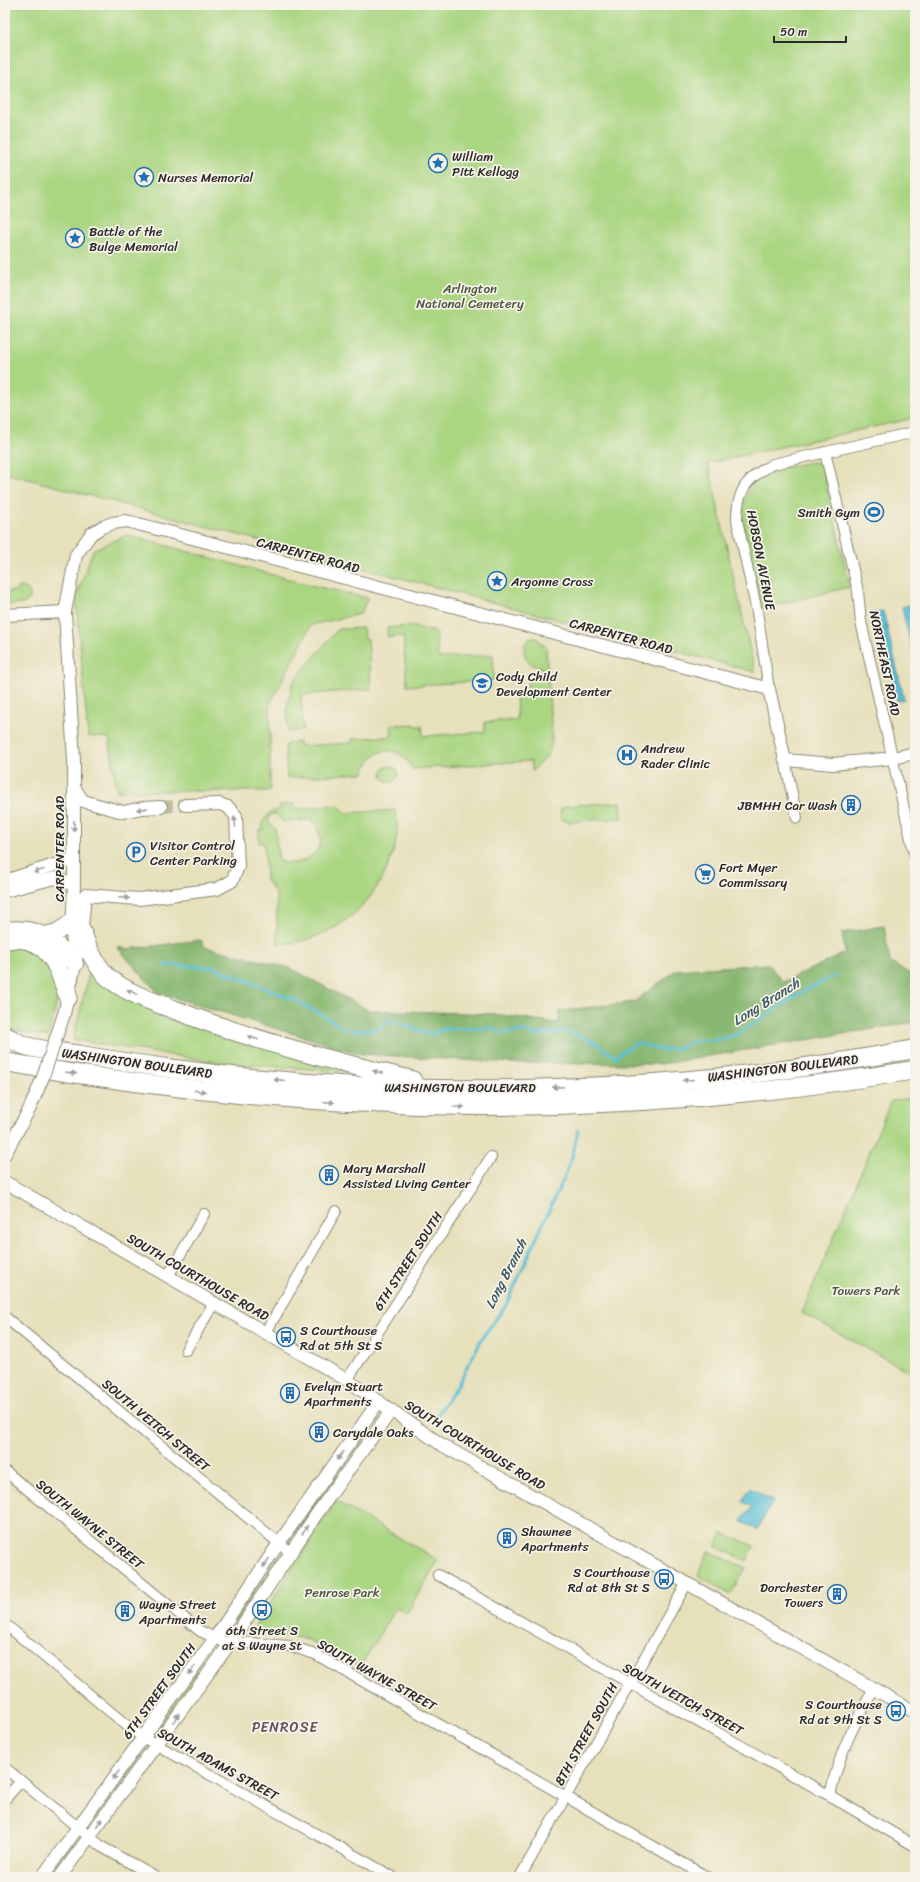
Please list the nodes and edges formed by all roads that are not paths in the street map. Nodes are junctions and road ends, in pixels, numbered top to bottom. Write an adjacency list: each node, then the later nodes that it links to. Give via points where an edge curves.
1 (915, 432): 2 (street, HOBSON AVENUE)
2 (825, 452): 5 (street, HOBSON AVENUE, via 773,464 756,474 743,487 737,505 737,520 757,612); 7 (street, NORTHEAST ROAD, via 858,591 861,622)
3 (65, 612): 4 (street); 5 (street, CARPENTER ROAD, via 76,555 84,543 91,534 102,527 126,521); 9 (street, CARPENTER ROAD)
4 (5, 615)
5 (769, 689): 8 (street, HOBSON AVENUE)
6 (915, 753): 7 (street)
7 (893, 758): 8 (street, via 833,764); 13 (street, NORTHEAST ROAD)
8 (785, 760): 12 (street, HOBSON AVENUE)
9 (74, 787): 11 (street, CARPENTER ROAD, one-way to 9, via 123,812 83,801); 14 (street, CARPENTER ROAD, one-way to 14)
10 (184, 805): 18 (street, CARPENTER ROAD, one-way to 10, via 85,895 139,899 217,889 232,881 238,867 236,816 220,804)
11 (161, 807)
12 (797, 818)
13 (915, 856)
14 (73, 859): 15 (street, one-way to 15); 16 (street, CARPENTER ROAD)
15 (5, 881)
16 (74, 885): 17 (street, via 55,878); 18 (street, CARPENTER ROAD)
17 (5, 891)
18 (78, 919): 20 (highway, via 62,930); 22 (street); 32 (highway, one-way to 18, via 267,1042 141,996 119,985 105,974 94,959)
19 (5, 930): 20 (highway, via 24,930)
20 (45, 935): 22 (highway, via 60,946)
21 (5, 940): 23 (highway, via 27,940 39,944 48,952 58,967)
22 (75, 964): 23 (street)
23 (66, 1006): 33 (street, bridge, via 43,1077 30,1108)
24 (5, 1036): 26 (highway)
25 (5, 1042): 26 (highway, WASHINGTON BOULEVARD)
26 (26, 1046): 32 (highway, WASHINGTON BOULEVARD, one-way to 26, via 355,1086 215,1075)
27 (915, 1049): 32 (highway, WASHINGTON BOULEVARD, one-way to 32, via 791,1069 687,1080 554,1087)
28 (5, 1062): 31 (highway, WASHINGTON BOULEVARD, one-way to 31, via 207,1092 409,1106 522,1107 600,1104 695,1098)
29 (915, 1070): 31 (highway, WASHINGTON BOULEVARD)
30 (915, 1078): 31 (highway)
31 (823, 1084)
32 (444, 1088)
33 (5, 1154)
34 (491, 1157): 43 (street, 6TH STREET SOUTH)
35 (5, 1182): 38 (street, SOUTH COURTHOUSE ROAD)
36 (336, 1211): 41 (street)
37 (204, 1214): 38 (street)
38 (168, 1276): 39 (street, SOUTH COURTHOUSE ROAD)
39 (214, 1302): 41 (street, SOUTH COURTHOUSE ROAD); 42 (street)
40 (5, 1317): 47 (street, SOUTH VEITCH STREET)
41 (266, 1332): 43 (street, SOUTH COURTHOUSE ROAD)
42 (186, 1350)
43 (347, 1380): 44 (street, SOUTH COURTHOUSE ROAD)
44 (379, 1401): 45 (street, SOUTH COURTHOUSE ROAD); 47 (street, 6TH STREET SOUTH, one-way to 47)
45 (391, 1410): 48 (street, one-way to 45); 50 (street, SOUTH COURTHOUSE ROAD, via 480,1467)
46 (5, 1471): 52 (street, SOUTH WAYNE STREET, via 200,1631)
47 (279, 1543): 48 (street, SOUTH VEITCH STREET); 52 (street, 6TH STREET SOUTH, one-way to 52)
48 (291, 1553): 53 (street)
49 (438, 1575): 54 (street, SOUTH VEITCH STREET)
50 (687, 1582): 54 (street, 8TH STREET SOUTH); 55 (street, SOUTH COURTHOUSE ROAD)
51 (5, 1624): 57 (street, SOUTH ADAMS STREET)
52 (215, 1638): 53 (street, SOUTH WAYNE STREET); 57 (street, 6TH STREET SOUTH, one-way to 57)
53 (231, 1642): 58 (street, one-way to 53); 61 (street, SOUTH WAYNE STREET, via 290,1646 315,1654)
54 (629, 1683): 61 (street, 8TH STREET SOUTH); 62 (street, SOUTH VEITCH STREET)
55 (874, 1689): 56 (street, SOUTH COURTHOUSE ROAD); 62 (street, via 841,1754)
56 (915, 1712)
57 (144, 1737): 58 (street, SOUTH ADAMS STREET); 64 (street, 6TH STREET SOUTH, one-way to 64)
58 (156, 1745): 65 (street, one-way to 58); 70 (street, SOUTH ADAMS STREET)
59 (5, 1768): 60 (street)
60 (21, 1780): 63 (street); 64 (street)
61 (566, 1796): 71 (street, 8TH STREET SOUTH); 72 (street, SOUTH WAYNE STREET)
62 (830, 1796): 66 (street, SOUTH VEITCH STREET)
63 (5, 1799)
64 (78, 1828): 65 (street); 67 (street, 6TH STREET SOUTH)
65 (89, 1837): 68 (street); 69 (street)
66 (915, 1846)
67 (42, 1877)
68 (60, 1877)
69 (155, 1877)
70 (393, 1877)
71 (520, 1877)
72 (707, 1877)

